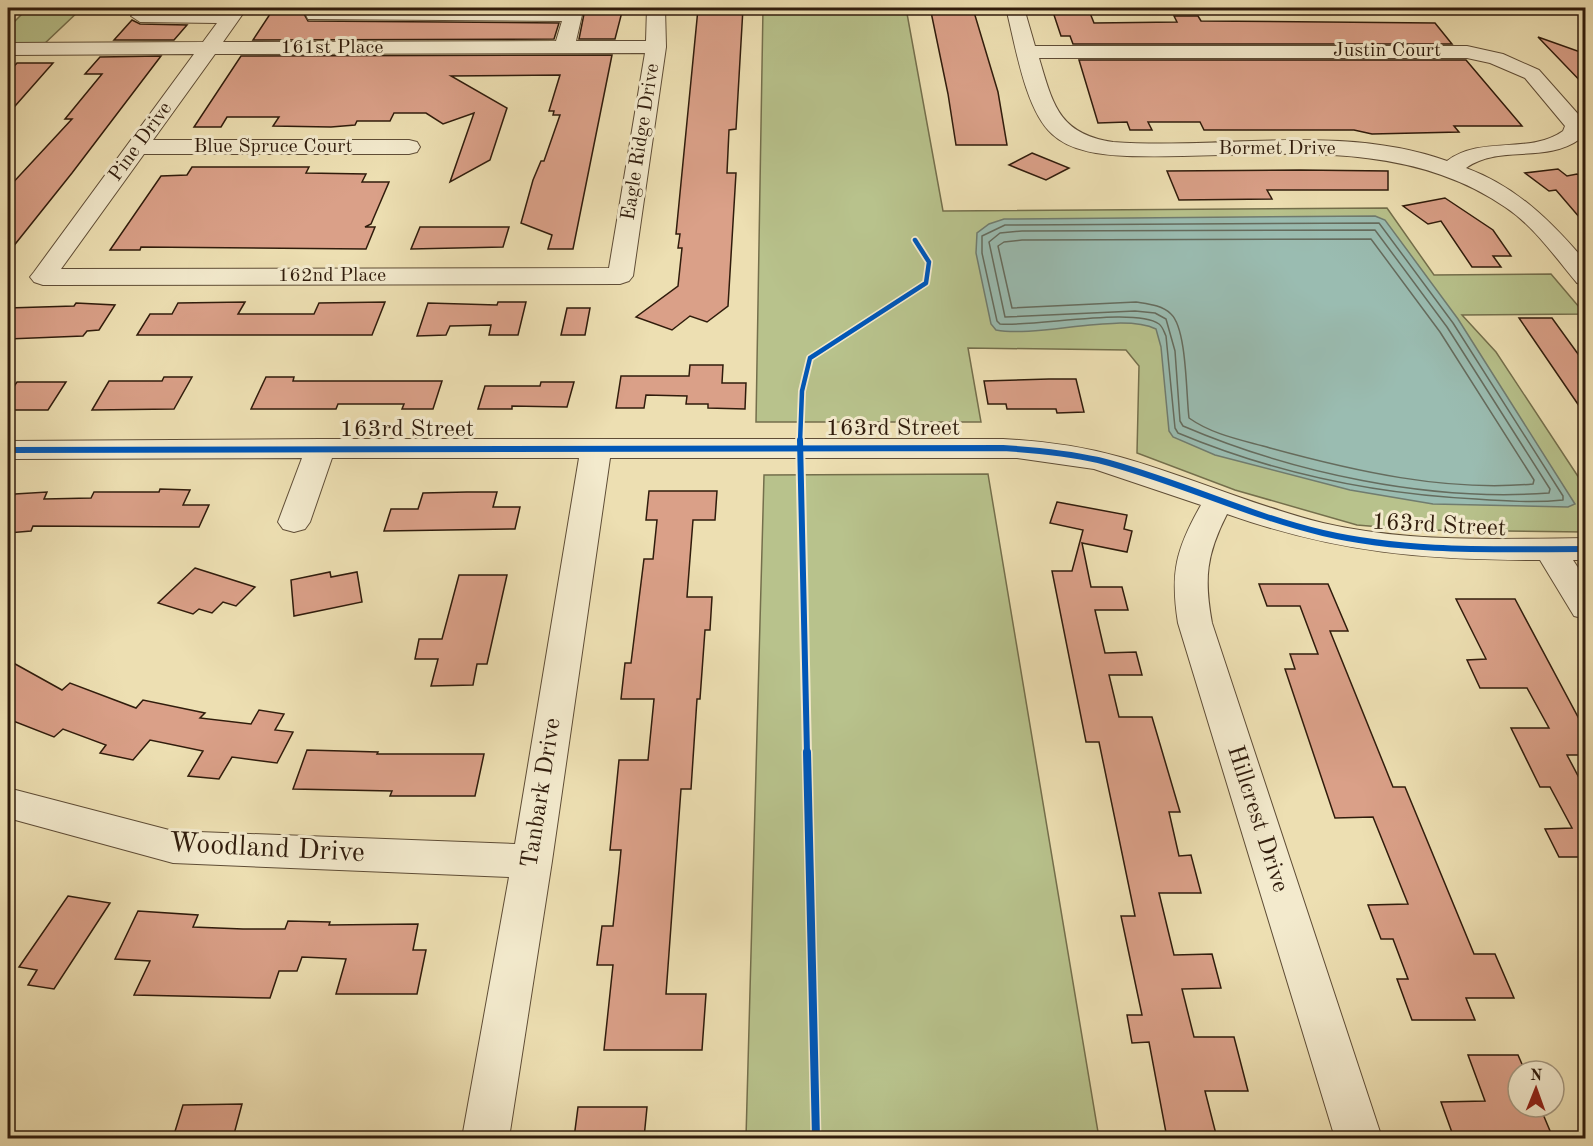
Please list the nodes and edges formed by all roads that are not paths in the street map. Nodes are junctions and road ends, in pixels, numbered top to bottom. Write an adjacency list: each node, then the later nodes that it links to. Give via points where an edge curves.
1 (152, 8): 5 (street, via 140,16)
2 (656, 8): 6 (street, Eagle Ridge Drive)
3 (1015, 8): 11 (street, Bormet Drive)
4 (318, 11): 8 (street); 9 (street, via 573,15)
5 (235, 13): 7 (street, Pine Drive)
6 (656, 47): 9 (street, 161st Place); 15 (street, Eagle Ridge Drive)
7 (208, 48): 8 (street, 161st Place); 10 (street, 161st Place); 12 (street, Pine Drive)
8 (297, 48): 9 (street, 161st Place)
9 (564, 48)
10 (8, 49)
11 (1028, 52): 14 (street, Bormet Drive, via 1052,122 1070,136 1092,144 1136,150 1348,150); 14 (street, Justin Court, via 1467,52 1496,58 1532,74 1576,125 1571,136 1548,147 1475,153)
12 (137, 147): 13 (street, Blue Spruce Court); 17 (street, Pine Drive)
13 (410, 147)
14 (1449, 170): 16 (street, Bormet Drive, via 1492,189 1522,208)
15 (620, 276): 17 (street, 162nd Place)
16 (1584, 276)
17 (43, 277)
18 (321, 448): 19 (street, 163rd Street); 20 (street, 163rd Street); 22 (street)
19 (596, 448): 21 (street, 163rd Street, via 1029,450 1110,463); 27 (street, Tanbark Drive)
20 (8, 450)
21 (1220, 501): 23 (street, 163rd Street, via 1325,533 1408,547); 29 (street, Hillcrest Drive, via 1193,549 1188,568 1195,623)
22 (294, 522)
23 (1550, 549): 24 (street, 163rd Street); 25 (street)
24 (1586, 549)
25 (1586, 608)
26 (8, 803): 27 (street, Woodland Drive, via 172,847)
27 (532, 861): 28 (street, Tanbark Drive)
28 (485, 1138)
29 (1358, 1138)

